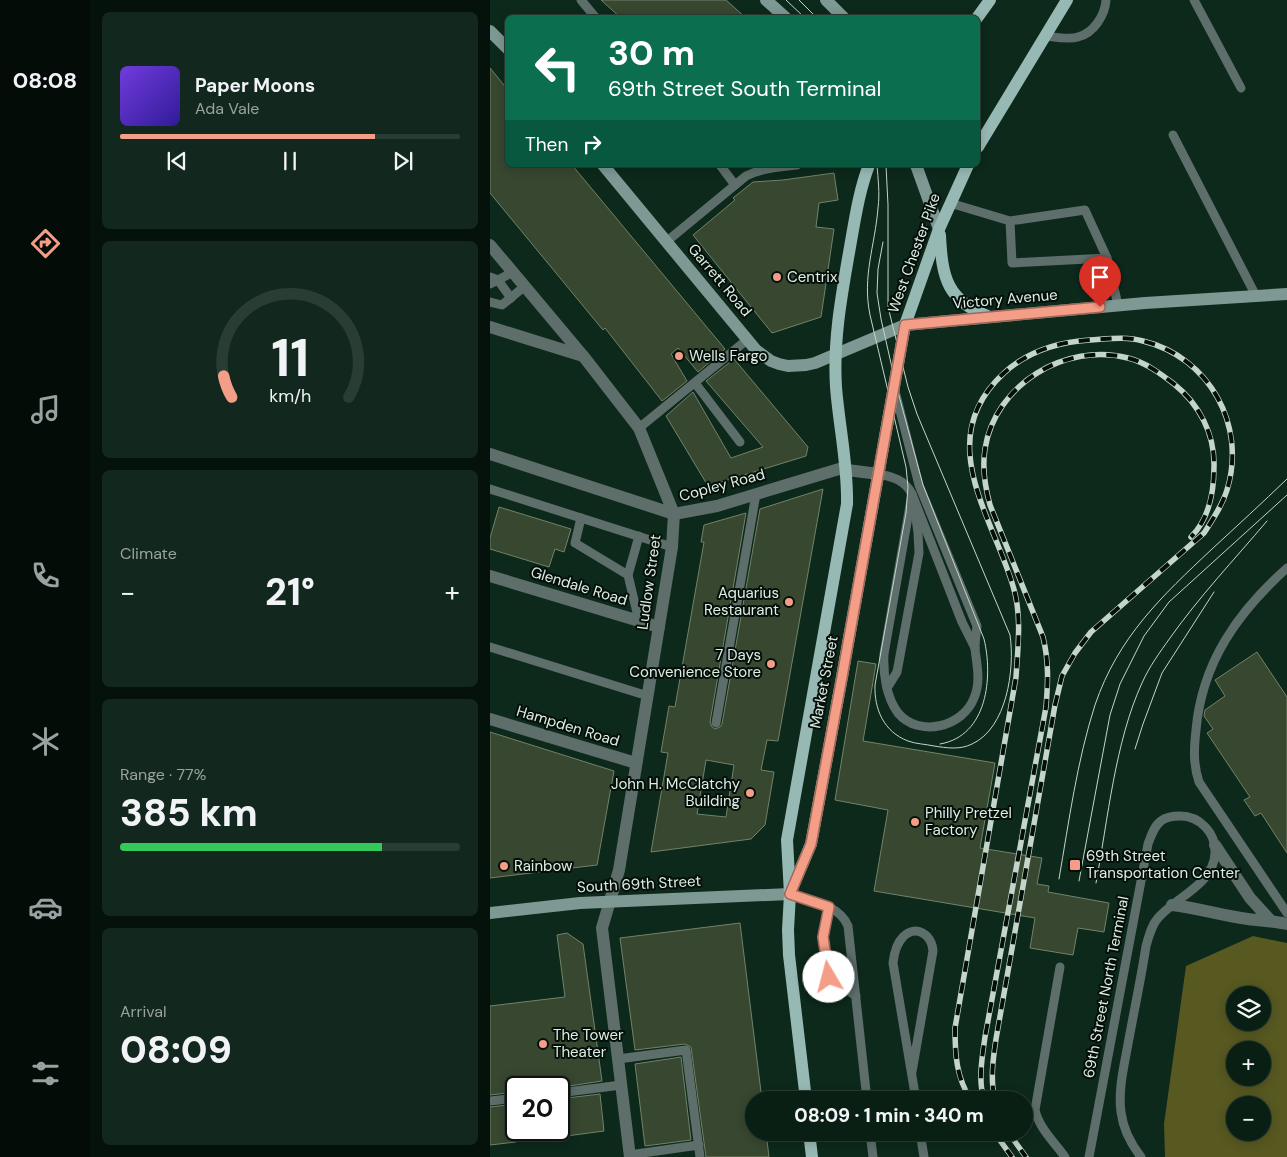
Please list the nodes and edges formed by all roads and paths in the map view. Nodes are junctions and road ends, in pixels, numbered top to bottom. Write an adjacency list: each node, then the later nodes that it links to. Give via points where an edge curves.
1 (582, 0): 8 (lane)
2 (766, 0): 9 (main road)
3 (826, 0): 10 (main road)
4 (990, 0): 11 (main road)
5 (1068, 0): 13 (main road)
6 (1106, 0): 13 (lane, via 1106,8 1098,23 1084,34 1078,37)
7 (1194, 0): 15 (lane)
8 (594, 15)
9 (783, 15)
10 (841, 15)
11 (978, 15)
12 (490, 32): 14 (main road)
13 (1046, 36): 17 (main road)
14 (505, 46)
15 (1241, 88)
16 (1173, 135): 35 (lane)
17 (980, 144)
18 (605, 167): 28 (main road, Garrett Road)
19 (722, 167): 24 (lane)
20 (783, 167): 24 (lane, via 755,171)
21 (867, 167): 43 (main road, via 840,306)
22 (917, 167): 27 (main road)
23 (967, 167): 25 (main road, West Chester Pike)
24 (735, 185): 28 (lane)
25 (950, 203): 26 (lane); 27 (main road, West Chester Pike)
26 (1010, 221): 30 (lane, via 1084,210); 30 (lane, via 1012,263)
27 (939, 229): 39 (main road, via 941,257 952,291 973,311); 40 (main road, West Chester Pike)
28 (666, 242): 42 (main road, Garrett Road)
29 (490, 244): 31 (street, Ludlow Street)
30 (1107, 258): 38 (lane)
31 (513, 272): 32 (lane); 33 (street, Ludlow Street)
32 (493, 280): 36 (lane)
33 (525, 286): 36 (lane); 44 (street, Ludlow Street)
34 (1287, 294): 35 (main road, Victory Avenue)
35 (1256, 296): 38 (main road, Victory Avenue)
36 (511, 298): 37 (lane, via 502,305)
37 (490, 302)
38 (1118, 305): 39 (main road, Victory Avenue)
39 (990, 317): 40 (main road, Victory Avenue)
40 (905, 325): 43 (main road, Victory Avenue); 46 (main road, West Chester Pike)
41 (490, 327): 44 (street)
42 (748, 339): 43 (main road, Garrett Road, via 771,361 788,366 815,363); 45 (lane)
43 (836, 354): 50 (main road)
44 (584, 357): 47 (street, Ludlow Street)
45 (694, 383): 47 (lane); 48 (lane)
46 (894, 386): 51 (main road, West Chester Pike); 65 (lane, via 920,486 977,626)
47 (639, 428): 55 (street, Ludlow Street)
48 (740, 442)
49 (490, 456): 55 (street, Copley Road)
50 (845, 469): 51 (street, Copley Road); 53 (street, Copley Road); 72 (main road, Market Street, via 845,514 787,840)
51 (879, 474): 54 (lane, via 898,479); 72 (main road, Market Street, via 811,844)
52 (490, 489): 56 (lane)
53 (756, 494): 55 (street, Copley Road); 69 (lane)
54 (912, 494): 65 (lane); 66 (lane, via 884,654); 66 (lane, via 919,553 897,672)
55 (674, 514): 58 (street, Ludlow Street)
56 (581, 518): 57 (lane); 60 (lane, via 575,543)
57 (639, 536): 58 (lane); 60 (lane)
58 (672, 547): 63 (street, Ludlow Street)
59 (1287, 568): 77 (lane, via 1245,611 1206,678 1197,711 1193,751 1199,782)
60 (628, 575): 62 (lane)
61 (490, 576): 62 (street, Glendale Road)
62 (639, 621): 63 (street, Glendale Road)
63 (659, 627): 67 (street, Ludlow Street)
64 (490, 646): 67 (lane)
65 (975, 648): 66 (lane, via 978,675 975,696 966,712 951,723 933,727 906,720 895,708)
66 (887, 688)
67 (648, 696): 70 (street, Ludlow Street)
68 (490, 719): 70 (street, Hampden Road)
69 (716, 722)
70 (636, 764): 73 (street, Ludlow Street, via 619,870)
71 (1215, 845): 74 (lane, via 1214,862 1206,877); 78 (street, via 1250,898); 101 (lane, 69th Street North Terminal, via 1204,825 1184,816 1161,821 1152,835)
72 (790, 894): 73 (main road, South 69th Street); 75 (lane); 86 (main road, Market Street, via 789,956)
73 (610, 902): 76 (main road, South 69th Street); 82 (street, Ludlow Street, via 602,928)
74 (1172, 905): 78 (street); 102 (lane, via 1158,918 1150,932 1122,1078 1121,1112 1128,1136)
75 (829, 907): 81 (lane, via 845,918 848,926); 81 (lane, via 823,937 829,977)
76 (490, 913)
77 (1287, 914)
78 (1271, 921): 79 (street)
79 (1287, 924)
80 (1060, 967): 100 (lane, via 1035,1110 1036,1118)
81 (856, 996): 87 (lane)
82 (618, 1059): 84 (street, Ludlow Street); 94 (lane, via 686,1050)
83 (912, 1072): 83 (lane, via 933,951 927,935 920,932 903,936 894,952 893,963); 88 (lane)
84 (621, 1085): 85 (lane); 95 (street, Ludlow Street)
85 (570, 1091)
86 (805, 1091)
87 (866, 1091)
88 (915, 1091)
89 (505, 1099): 90 (lane)
90 (490, 1101)
91 (810, 1141): 97 (main road)
92 (871, 1141): 98 (lane)
93 (921, 1141): 99 (lane)
94 (699, 1145): 95 (lane); 96 (lane)
95 (630, 1156)
96 (700, 1157)
97 (812, 1157)
98 (873, 1157)
99 (924, 1157)
100 (1065, 1157)
101 (1089, 1157)
102 (1141, 1157)

